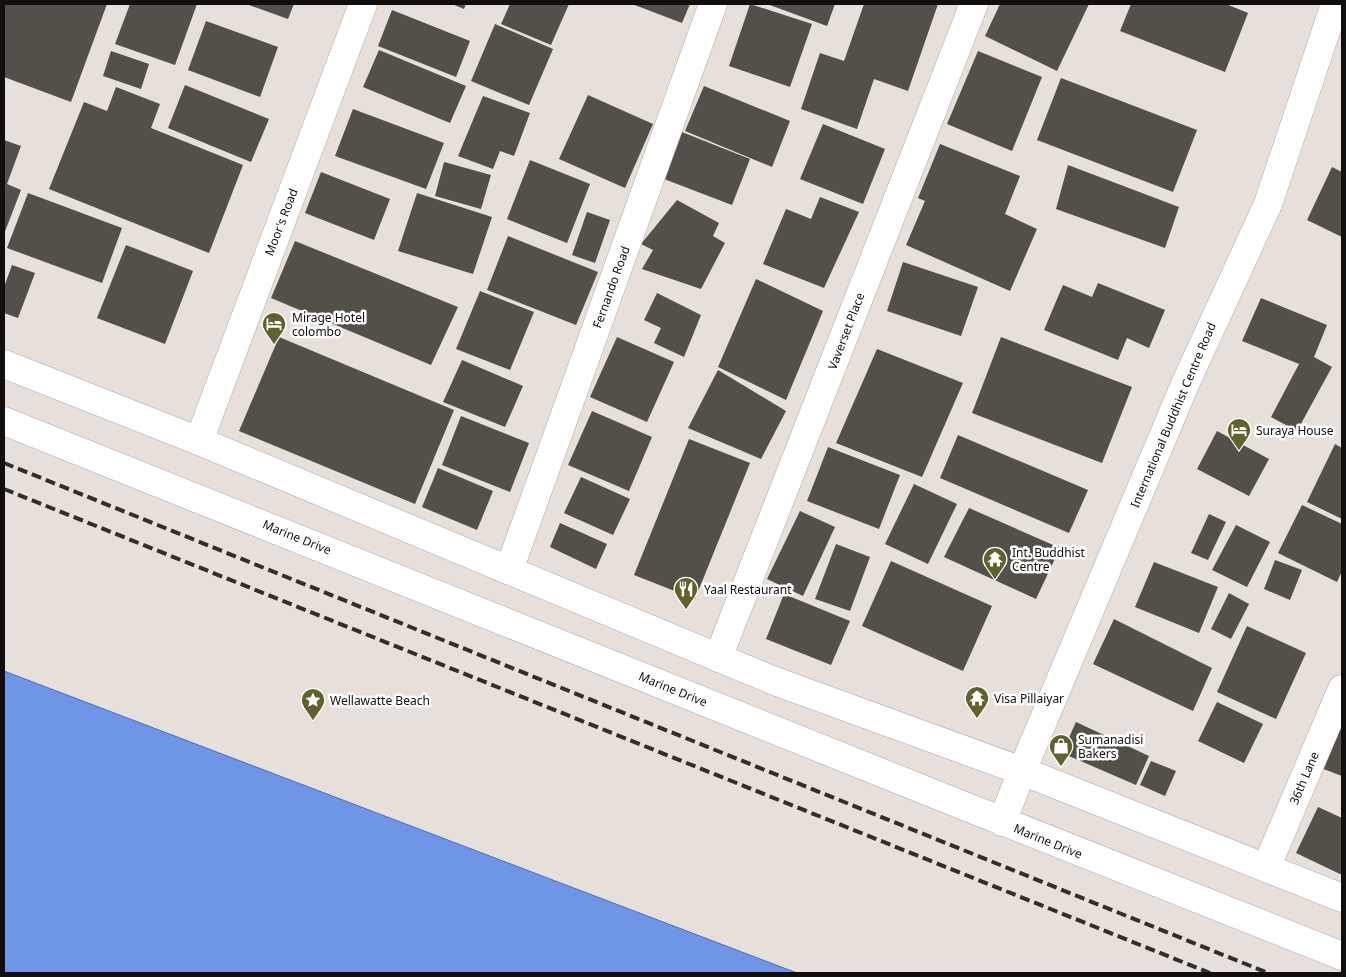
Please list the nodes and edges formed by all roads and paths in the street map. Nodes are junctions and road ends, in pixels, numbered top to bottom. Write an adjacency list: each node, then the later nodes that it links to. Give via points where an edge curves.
1 (363, 4): 7 (main road, Moor's Road)
2 (713, 4): 8 (main road, Fernando Road)
3 (974, 4): 9 (main road, Vaverset Place)
4 (1335, 4): 11 (main road, International Buddhist Centre Road, via 1268,204 1186,382)
5 (4, 364): 7 (main road)
6 (4, 421): 12 (main road, Marine Drive)
7 (199, 441): 8 (main road)
8 (508, 570): 9 (main road)
9 (718, 658): 11 (main road)
10 (1342, 689): 13 (main road, 36th Lane)
11 (1022, 771): 12 (main road, International Buddhist Centre Road); 13 (main road)
12 (1002, 822): 15 (main road, Marine Drive)
13 (1266, 868): 14 (main road)
14 (1342, 898)
15 (1342, 956)

